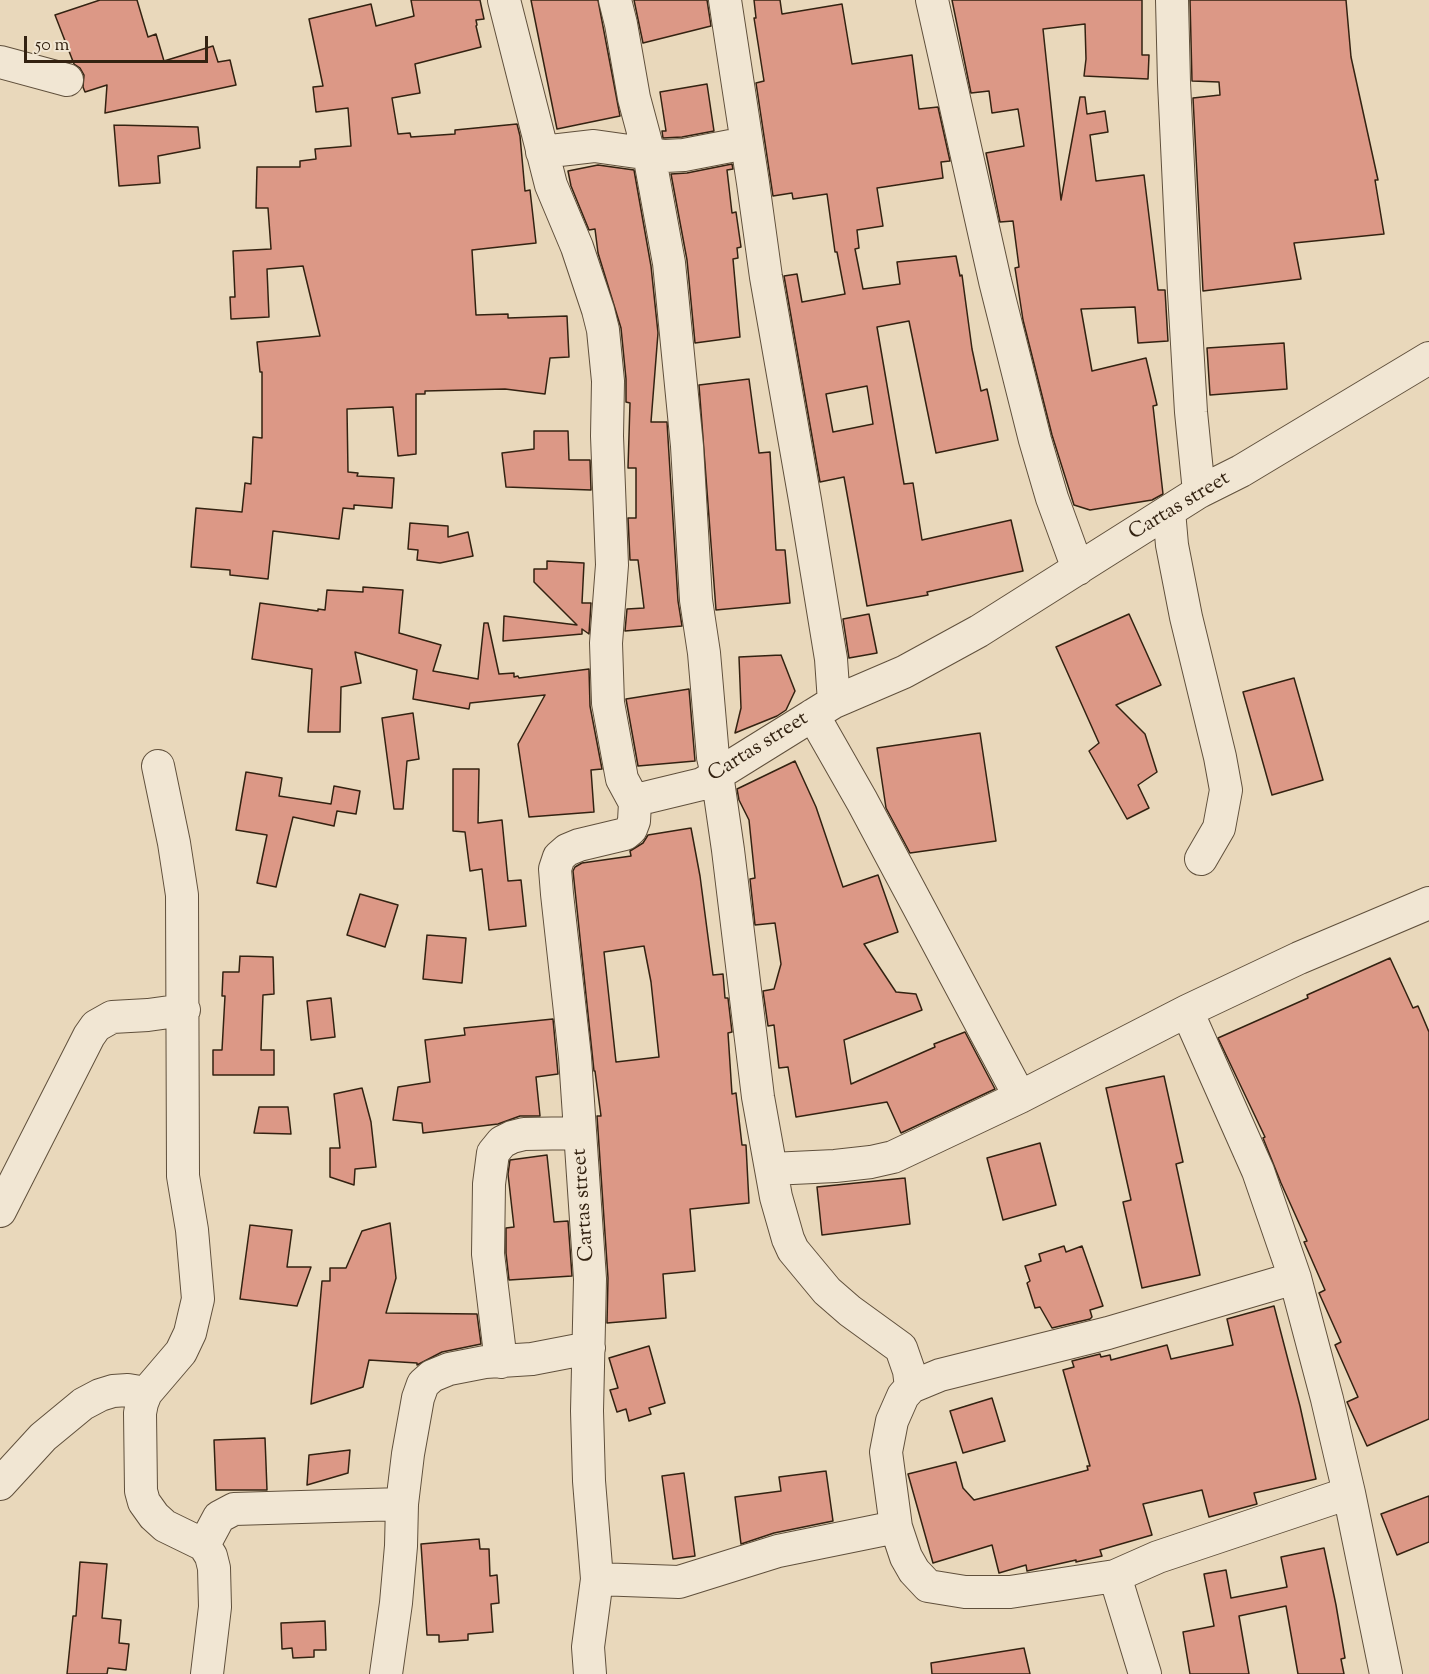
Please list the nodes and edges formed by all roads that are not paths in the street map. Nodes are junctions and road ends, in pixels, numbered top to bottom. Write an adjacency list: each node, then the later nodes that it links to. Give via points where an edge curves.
1 (504, 0): 9 (street)
2 (615, 0): 10 (street)
3 (724, 0): 8 (street)
4 (932, 0): 14 (street, via 1035,440)
5 (1172, 0): 12 (street, via 1184,292)
6 (0, 62): 7 (street)
7 (67, 80)
8 (746, 143): 10 (street, via 684,155); 15 (street, via 831,659)
9 (542, 152): 10 (street, via 594,146); 18 (street, via 603,330 608,381 612,565 606,643 608,703 622,779)
10 (649, 154): 17 (street, via 669,263 687,446 696,600)
11 (1427, 369): 12 (street, Cartas street)
12 (1199, 492): 13 (street, Cartas street)
13 (1169, 511): 14 (street, Cartas street); 19 (street, via 1185,617 1226,790 1219,828)
14 (1078, 569): 15 (street, Cartas street, via 961,641)
15 (823, 708): 17 (street, Cartas street); 23 (street, via 848,775)
16 (158, 766): 21 (street, via 183,895)
17 (717, 774): 18 (street, Cartas street, via 702,784 644,796); 25 (street, via 758,1097)
18 (635, 803): 24 (street, Cartas street, via 634,821 628,832 579,845 556,861)
19 (1201, 859)
20 (1429, 903): 22 (street)
21 (184, 1010): 26 (street, via 112,1017 96,1026); 31 (street, via 183,1176 198,1299 181,1352)
22 (1187, 1011): 23 (street); 27 (street, via 1258,1171)
23 (1020, 1097): 25 (street, via 893,1157 835,1166)
24 (580, 1133): 28 (street, Cartas street, via 590,1279); 29 (street, via 524,1134 502,1142 493,1153 488,1254)
25 (771, 1169): 30 (street, via 793,1250 827,1291 900,1348)
26 (0, 1211)
27 (1295, 1278): 30 (street, via 1108,1333 940,1375); 33 (street)
28 (589, 1348): 29 (street); 38 (street, Cartas street, via 589,1469)
29 (501, 1362): 34 (street, via 449,1369 423,1384)
30 (911, 1387): 35 (street, via 892,1421 886,1452)
31 (146, 1392): 32 (street, via 113,1391 83,1404 43,1437); 36 (street, via 140,1413 144,1502 165,1526)
32 (0, 1484)
33 (1349, 1493): 37 (street, via 1158,1557); 43 (street)
34 (402, 1504): 36 (street, via 234,1509 219,1517); 40 (street)
35 (896, 1527): 37 (street, via 914,1570 928,1586 939,1589 1010,1592); 38 (street, via 778,1551 679,1582)
36 (204, 1545): 39 (street, via 214,1568 213,1634)
37 (1115, 1576): 42 (street)
38 (597, 1579): 41 (street, Cartas street, via 588,1647)
39 (207, 1674)
40 (386, 1674)
41 (590, 1674)
42 (1145, 1674)
43 (1386, 1674)

